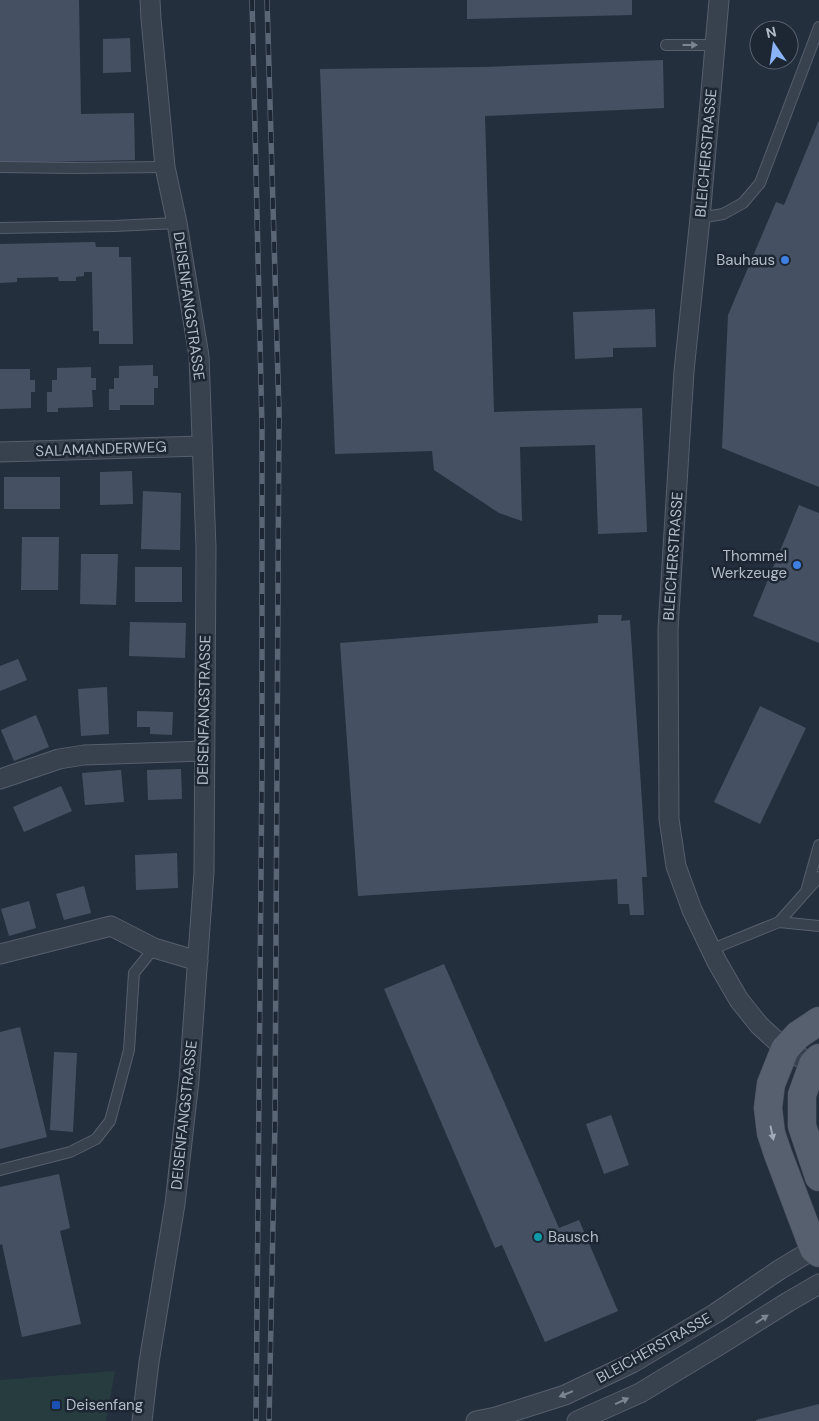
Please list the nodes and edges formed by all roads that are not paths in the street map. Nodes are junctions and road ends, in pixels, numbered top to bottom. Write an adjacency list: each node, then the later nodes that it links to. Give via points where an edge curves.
1 (150, 0): 7 (street, DEISENFANGSTRASSE)
2 (719, 0): 5 (street, BLEICHERSTRASSE)
3 (819, 27): 8 (lane, via 760,182 743,204 723,214)
4 (666, 45): 5 (lane, one-way to 5)
5 (715, 45): 8 (street, BLEICHERSTRASSE)
6 (0, 167): 7 (lane)
7 (166, 167): 9 (street, DEISENFANGSTRASSE)
8 (700, 218): 21 (street, BLEICHERSTRASSE, via 684,371 668,628 669,819 676,866)
9 (177, 223): 10 (lane); 11 (street, DEISENFANGSTRASSE, via 199,356)
10 (0, 228)
11 (202, 446): 12 (street, SALAMANDERWEG); 13 (street, DEISENFANGSTRASSE, via 206,548)
12 (0, 452)
13 (204, 751): 14 (street, via 84,755); 23 (street, DEISENFANGSTRASSE, via 204,872)
14 (0, 779)
15 (819, 845): 17 (lane)
16 (819, 877): 17 (lane)
17 (806, 891): 18 (lane)
18 (780, 922): 19 (lane); 21 (lane)
19 (819, 926)
20 (154, 948): 22 (street, via 111,926); 23 (street); 27 (lane, via 134,973 129,1050 110,1121 96,1139 70,1152)
21 (710, 950): 25 (street, BLEICHERSTRASSE, via 739,1000 759,1026)
22 (0, 954)
23 (198, 961): 31 (street, DEISENFANGSTRASSE, via 175,1204)
24 (819, 1021): 25 (main road, via 798,1035)
25 (785, 1049): 26 (street, BLEICHERSTRASSE); 29 (main road, one-way to 29, via 770,1084 771,1133)
26 (816, 1061): 28 (main road, via 802,1095 802,1126)
27 (0, 1170)
28 (819, 1177)
29 (817, 1249): 32 (street, BLEICHERSTRASSE, one-way to 32, via 632,1363 565,1395)
30 (819, 1284): 33 (street, BLEICHERSTRASSE, one-way to 30, via 640,1393)
31 (142, 1421)
32 (476, 1421)
33 (577, 1421)

